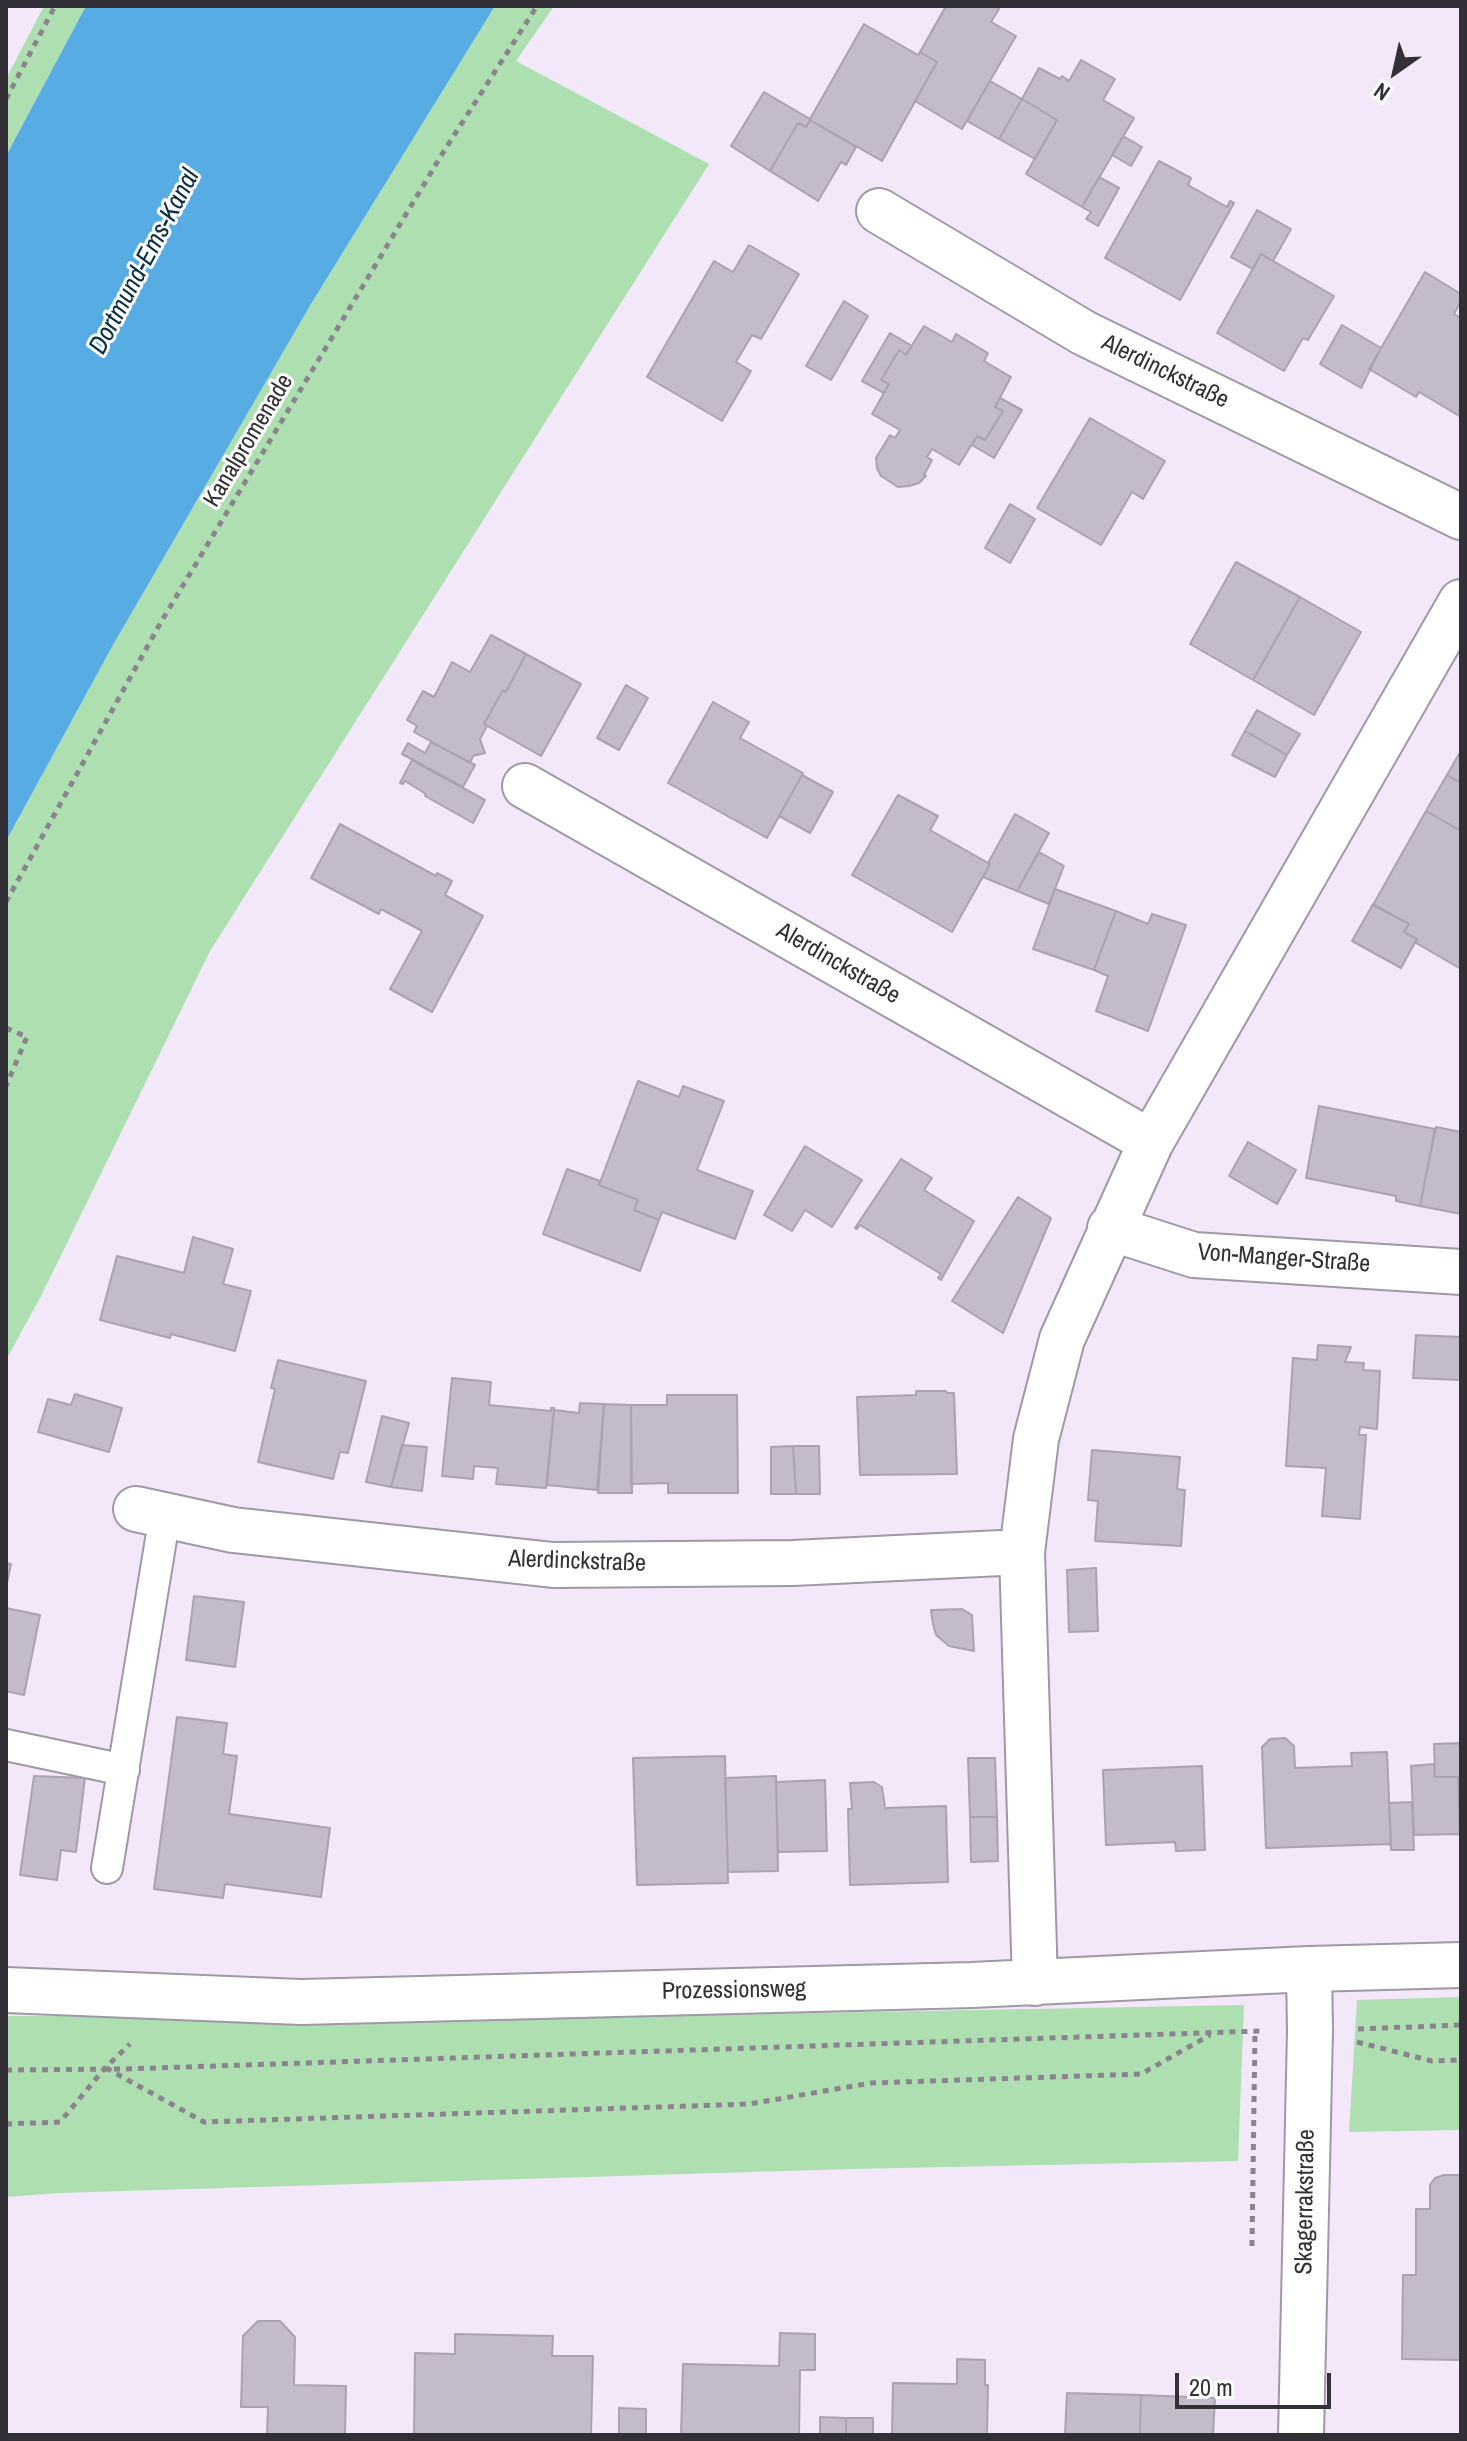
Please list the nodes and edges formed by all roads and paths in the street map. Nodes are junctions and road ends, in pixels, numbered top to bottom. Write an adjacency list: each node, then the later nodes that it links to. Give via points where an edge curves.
1 (55, 6): 3 (path)
2 (537, 6): 8 (path, Kanalpromenade, via 161,622)
3 (6, 99)
4 (879, 211): 5 (street, Alerdinckstraße, via 1084,333)
5 (1461, 517)
6 (1461, 602): 11 (street)
7 (525, 786): 11 (street, Alerdinckstraße)
8 (6, 902)
9 (6, 1028): 10 (path, via 27,1037)
10 (6, 1086)
11 (1151, 1142): 12 (street)
12 (1110, 1228): 13 (street, Von-Manger-Straße, via 1194,1255); 15 (street, via 1062,1339 1036,1439)
13 (1461, 1272)
14 (150, 1512): 15 (street, Alerdinckstraße, via 233,1530 553,1565 793,1563); 17 (lane)
15 (1022, 1552): 21 (street)
16 (6, 1745): 17 (lane)
17 (124, 1770): 18 (lane)
18 (107, 1868)
19 (1461, 1965): 20 (street, Prozessionsweg)
20 (1309, 1969): 21 (street, Prozessionsweg); 25 (street, Skagerrakstraße)
21 (1035, 1983): 22 (street, Prozessionsweg, via 301,2002)
22 (6, 1990)
23 (1461, 2025): 25 (path)
24 (1255, 2031): 25 (path); 26 (path); 31 (path)
25 (1310, 2031): 27 (path, via 1432,2061); 32 (street, Skagerrakstraße)
26 (1214, 2033): 28 (path); 28 (path, via 1141,2074 871,2083 749,2104 220,2122 204,2122)
27 (1461, 2060)
28 (105, 2068): 29 (path); 30 (path, via 60,2122)
29 (6, 2070)
30 (6, 2124)
31 (1252, 2249)
32 (1301, 2435)

